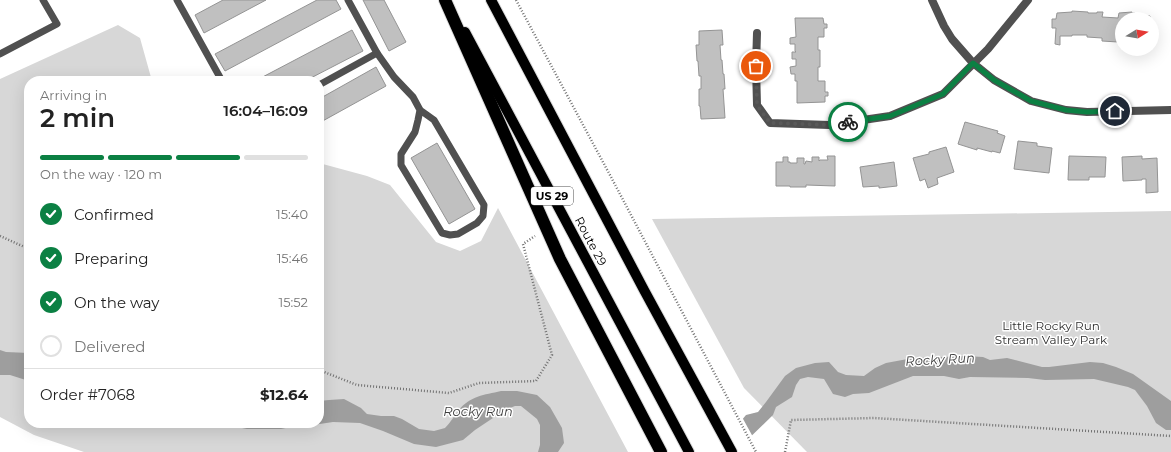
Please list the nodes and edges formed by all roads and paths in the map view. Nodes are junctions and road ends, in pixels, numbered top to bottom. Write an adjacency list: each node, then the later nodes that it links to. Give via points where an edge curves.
1 (43, 0): 11 (lane, via 57,24)
2 (177, 0): 13 (lane)
3 (348, 0): 10 (lane)
4 (446, 0): 22 (highway, via 560,259); 23 (main road, Route 29 / US 29)
5 (491, 0): 24 (main road, Route 29 / US 29)
6 (516, 0): 25 (path)
7 (932, 0): 12 (street, via 952,39)
8 (1028, 0): 12 (street, via 988,49)
9 (757, 33): 12 (street, via 757,105 770,123 830,125 890,116 943,94)
10 (377, 53): 14 (lane); 15 (lane, via 394,77 413,97)
11 (0, 54)
12 (973, 63): 16 (street, via 994,80 1031,101 1066,110)
13 (219, 76)
14 (324, 82)
15 (420, 110): 15 (lane, via 434,120 484,205 483,216 477,223 458,234 442,233 401,165 401,154 415,132)
16 (1171, 110)
17 (537, 234): 20 (path, via 523,244 552,355 536,381 479,383 448,393 357,385)
18 (0, 236): 19 (path)
19 (24, 247)
20 (324, 372)
21 (1171, 436): 26 (path, via 874,418 791,420)
22 (661, 452)
23 (689, 452)
24 (732, 452)
25 (756, 452)
26 (785, 452)

